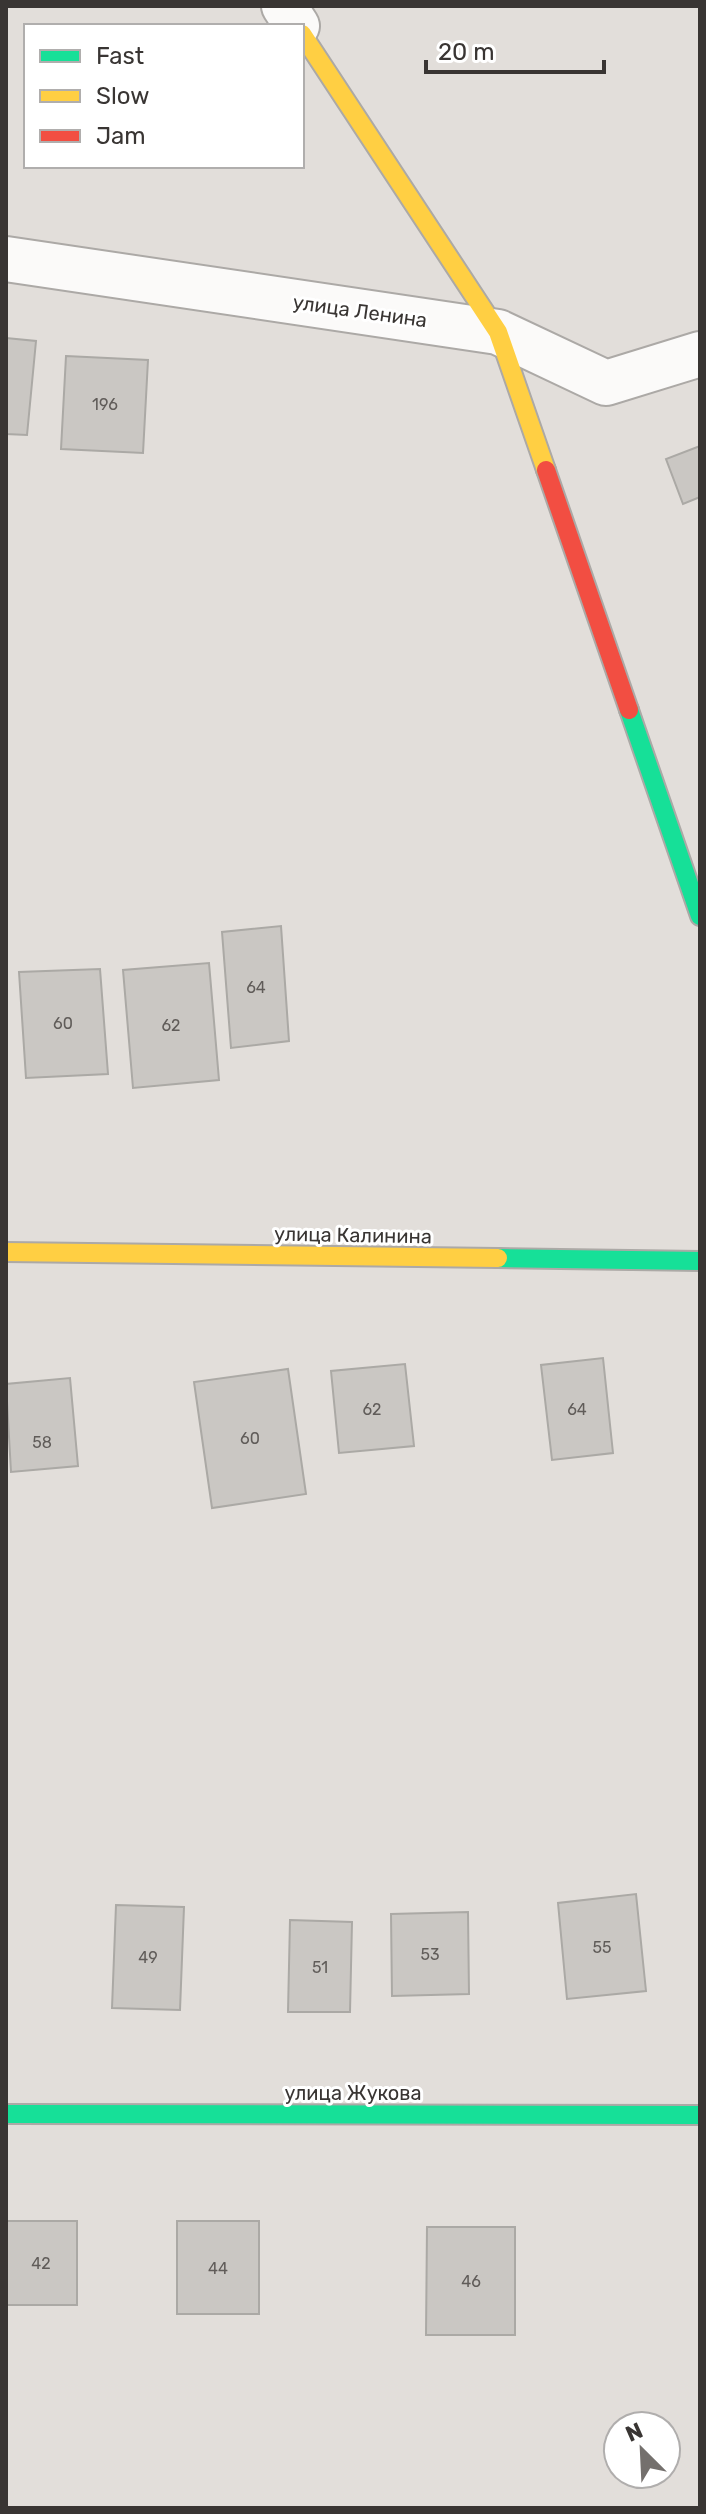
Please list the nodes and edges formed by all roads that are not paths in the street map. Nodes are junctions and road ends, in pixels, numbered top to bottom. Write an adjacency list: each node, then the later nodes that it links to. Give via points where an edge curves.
1 (284, 6): 2 (street)
2 (296, 24)
3 (304, 37): 5 (street)
4 (6, 259): 5 (street, улица Ленина)
5 (498, 332): 6 (street, улица Ленина, via 606,383); 7 (street)
6 (700, 354)
7 (700, 916)
8 (6, 1252): 9 (street, улица Калинина)
9 (700, 1261)
10 (6, 2114): 11 (street, улица Жукова)
11 (700, 2115)

